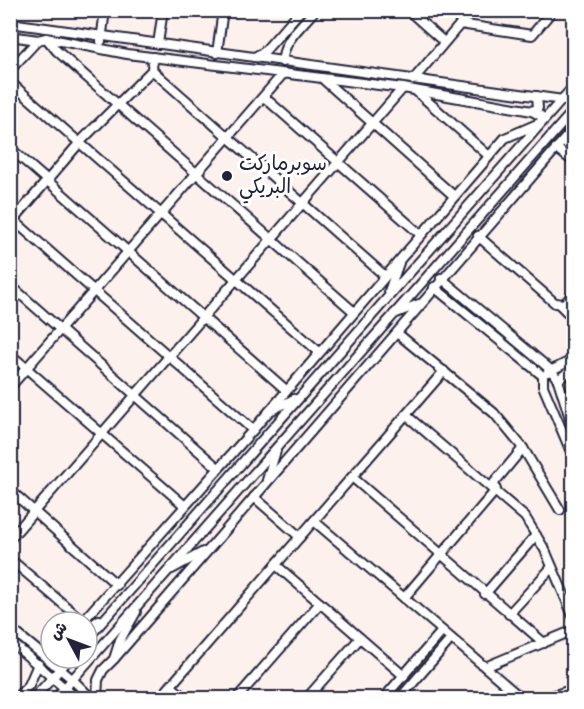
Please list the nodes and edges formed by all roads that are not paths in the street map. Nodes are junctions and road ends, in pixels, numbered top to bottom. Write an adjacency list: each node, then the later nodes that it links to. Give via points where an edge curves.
1 (105, 10): 12 (street)
2 (163, 10): 16 (street)
3 (223, 10): 19 (street)
4 (301, 10): 14 (street)
5 (315, 10): 17 (street)
6 (408, 10): 15 (street)
7 (472, 10): 10 (street)
8 (554, 10): 10 (street, via 532,35)
9 (10, 23): 12 (street)
10 (460, 24): 15 (street)
11 (10, 36): 13 (street)
12 (101, 38): 16 (street); 18 (street)
13 (42, 39): 18 (street); 23 (street); 35 (street)
14 (274, 40): 17 (street, via 279,47); 21 (street)
15 (444, 42): 27 (street)
16 (158, 44): 19 (street)
17 (286, 46): 22 (street)
18 (100, 49): 20 (street)
19 (218, 52): 21 (street)
20 (153, 57): 24 (street); 25 (street)
21 (254, 57): 22 (street)
22 (283, 62): 27 (street)
23 (10, 70)
24 (152, 70): 35 (street); 42 (street)
25 (282, 75): 26 (street); 33 (street)
26 (324, 80): 30 (street); 39 (street)
27 (412, 80): 32 (street)
28 (10, 82): 43 (street)
29 (573, 86): 34 (street)
30 (403, 88): 31 (street); 39 (street)
31 (415, 90): 37 (street); 48 (street)
32 (537, 96): 34 (street); 37 (street, via 538,108)
33 (264, 97): 42 (street); 50 (street)
34 (562, 100): 38 (street)
35 (117, 104): 43 (street); 51 (street)
36 (573, 110): 41 (street)
37 (532, 111): 38 (street, via 541,116)
38 (542, 122): 48 (street, via 505,138); 69 (street)
39 (372, 126): 50 (street); 53 (street)
40 (573, 127): 41 (street); 44 (street)
41 (552, 134): 73 (street)
42 (228, 138): 51 (street); 54 (street)
43 (81, 141): 52 (street); 55 (street)
44 (563, 141): 46 (street); 47 (street)
45 (10, 148): 52 (street)
46 (556, 148): 49 (street); 58 (street)
47 (573, 150)
48 (489, 156): 53 (street)
49 (573, 162)
50 (340, 163): 54 (street); 57 (street)
51 (195, 173): 55 (street); 59 (street)
52 (48, 180): 56 (street); 60 (street)
53 (454, 196): 57 (street)
54 (304, 203): 59 (street); 62 (street)
55 (161, 211): 60 (street); 64 (street)
56 (12, 220): 67 (street)
57 (421, 235): 61 (street)
58 (478, 236): 63 (street); 71 (street)
59 (272, 240): 64 (street); 72 (street)
60 (127, 251): 67 (street); 74 (street)
61 (400, 259): 62 (street); 69 (street)
62 (385, 276): 72 (street)
63 (441, 278): 66 (street); 84 (street)
64 (237, 280): 74 (street); 78 (street)
65 (10, 285): 76 (street)
66 (434, 287): 70 (street); 86 (street)
67 (94, 290): 76 (street); 80 (street)
68 (573, 293): 71 (street)
69 (387, 296): 91 (street)
70 (423, 302): 73 (street); 77 (street)
71 (560, 305): 75 (street)
72 (353, 311): 78 (street)
73 (393, 315): 97 (street)
74 (205, 317): 80 (street); 89 (street)
75 (573, 319)
76 (61, 327): 83 (street); 90 (street)
77 (397, 333): 85 (street); 102 (street)
78 (318, 351): 89 (street)
79 (10, 354): 83 (street)
80 (170, 357): 90 (street); 94 (street)
81 (573, 359): 84 (street)
82 (573, 367): 87 (street)
83 (27, 368): 88 (street); 96 (street)
84 (550, 370): 86 (street); 87 (street)
85 (444, 371): 93 (street); 98 (street, via 494,413)
86 (543, 376): 99 (street, via 543,386)
87 (558, 380): 95 (street)
88 (10, 387)
89 (286, 390): 92 (street)
90 (136, 395): 96 (street); 100 (street)
91 (298, 397): 92 (street); 120 (street)
92 (267, 413): 94 (street)
93 (406, 415): 101 (street); 104 (street)
94 (253, 430): 100 (street)
95 (573, 431)
96 (103, 434): 106 (street); 108 (street)
97 (277, 446): 102 (street); 119 (street)
98 (523, 448): 104 (street, via 494,483); 107 (street)
99 (573, 459)
100 (218, 468): 106 (street)
101 (352, 477): 109 (street); 115 (street)
102 (266, 484): 105 (street)
103 (10, 490): 108 (street)
104 (496, 490): 110 (street, via 525,517); 115 (street)
105 (254, 497): 111 (street); 114 (street)
106 (185, 506): 113 (street)
107 (560, 510)
108 (36, 511): 112 (street); 121 (street)
109 (314, 520): 111 (street); 124 (street)
110 (536, 535): 118 (street); 122 (street)
111 (300, 537): 117 (street)
112 (10, 539)
113 (152, 544): 120 (street); 121 (street)
114 (209, 549): 119 (street); 141 (street)
115 (440, 556): 122 (street); 124 (street)
116 (10, 559): 126 (street)
117 (276, 565): 125 (street); 149 (street)
118 (552, 567): 129 (street); 130 (street)
119 (168, 571): 123 (street)
120 (145, 572): 128 (street)
121 (117, 585): 127 (street)
122 (485, 594): 129 (street)
123 (146, 596): 141 (street, via 120,640); 148 (street)
124 (404, 598): 135 (street)
125 (320, 603): 136 (street); 160 (street)
126 (68, 610)
127 (93, 610)
128 (112, 610): 131 (street); 132 (street)
129 (509, 614): 139 (street)
130 (573, 618)
131 (99, 620)
132 (99, 625)
133 (10, 628): 140 (street)
134 (573, 630): 139 (street)
135 (442, 631): 137 (street); 146 (street)
136 (360, 638): 146 (street); 161 (street)
137 (451, 639): 143 (street); 163 (street)
138 (10, 641): 142 (street)
139 (544, 643): 143 (street)
140 (39, 650)
141 (114, 659): 157 (street, via 98,680)
142 (38, 664): 147 (street); 152 (street)
143 (485, 668): 164 (street)
144 (59, 670): 147 (street)
145 (61, 670): 148 (street)
146 (404, 676): 162 (street)
147 (52, 678): 150 (street); 153 (street)
148 (72, 679): 150 (street); 156 (street)
149 (171, 686): 158 (street); 159 (street)
150 (65, 688): 154 (street); 155 (street)
151 (573, 689): 165 (street)
152 (16, 699)
153 (34, 699)
154 (56, 699)
155 (76, 699)
156 (91, 699)
157 (97, 699)
158 (160, 699)
159 (185, 699)
160 (237, 699)
161 (307, 699)
162 (384, 699)
163 (400, 699)
164 (521, 699)
165 (545, 699)

